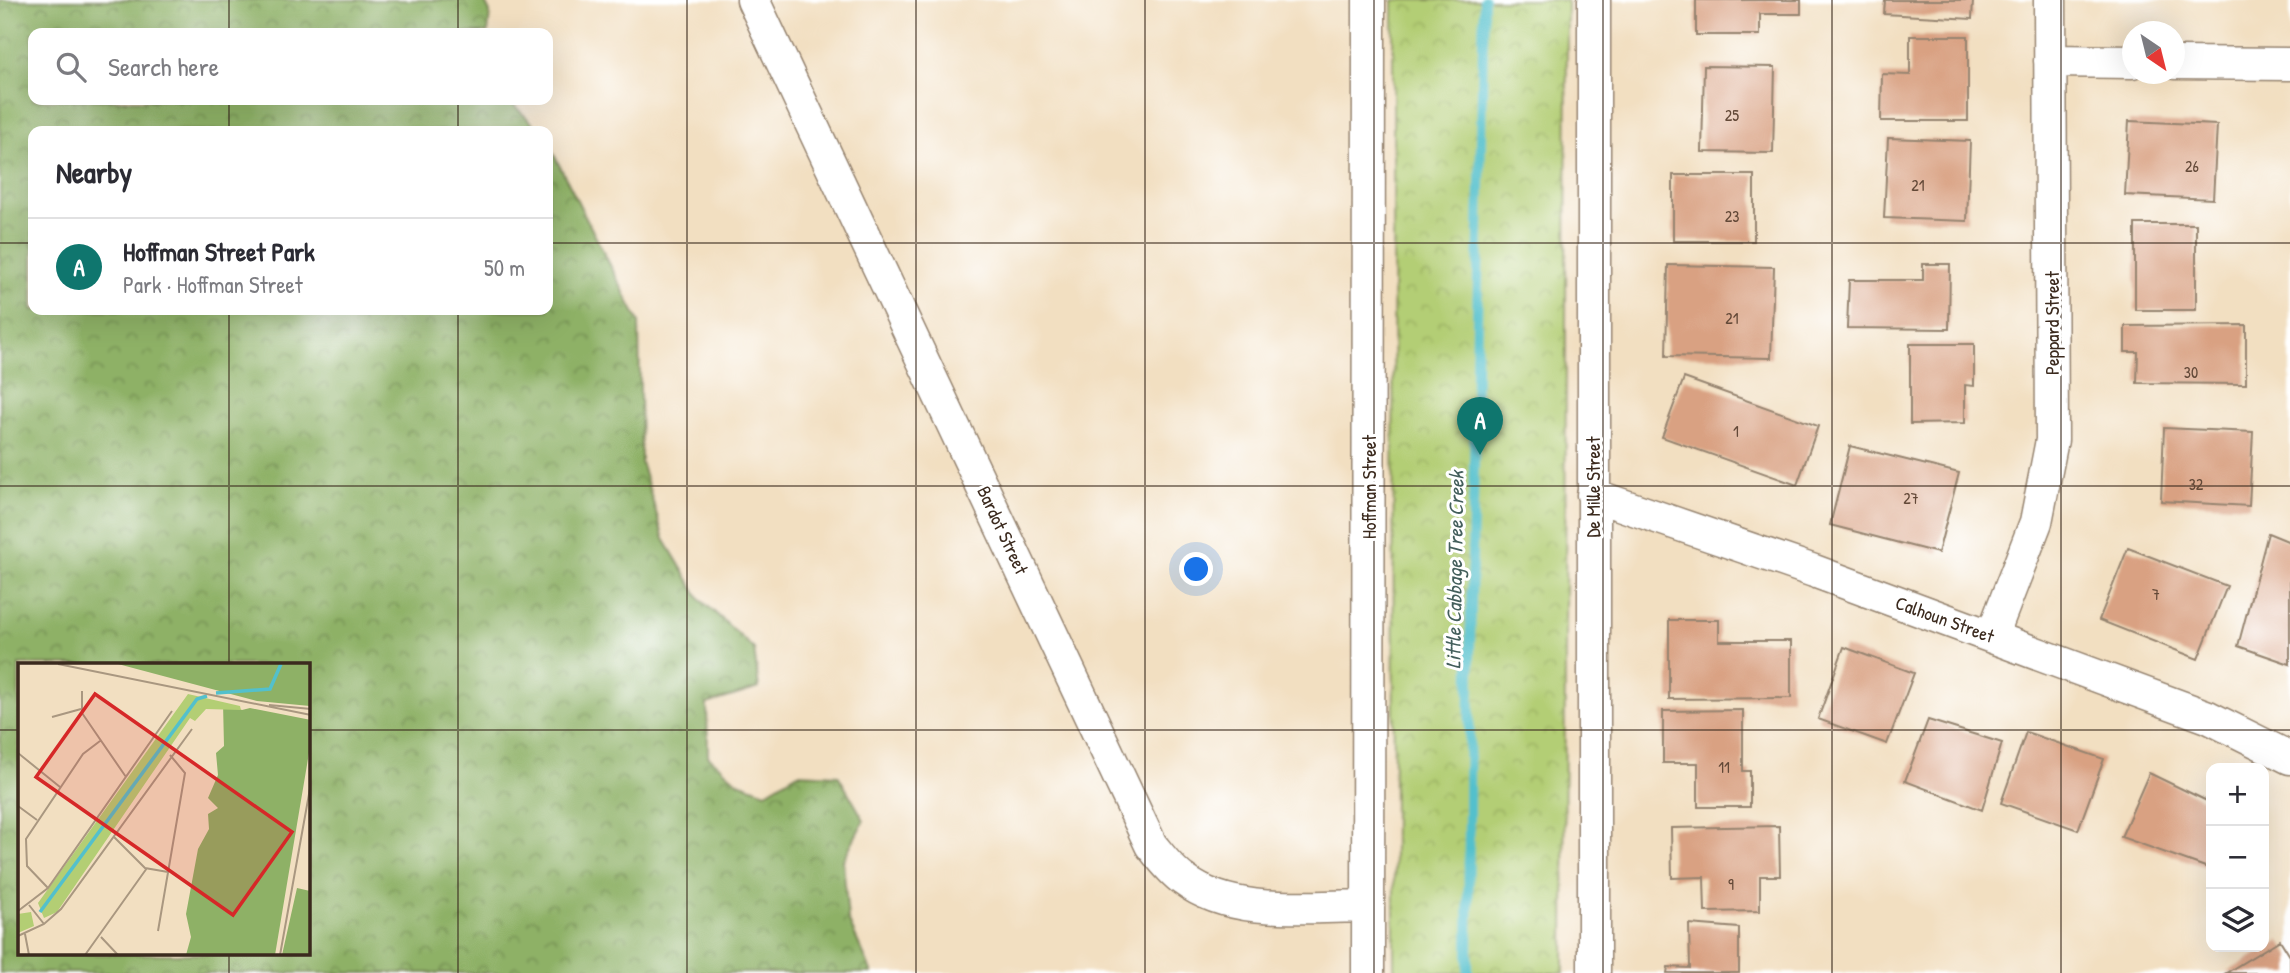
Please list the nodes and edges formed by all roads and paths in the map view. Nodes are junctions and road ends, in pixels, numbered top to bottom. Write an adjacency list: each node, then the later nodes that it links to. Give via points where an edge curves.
1 (753, 0): 12 (street, Bardot Street, via 1151,845 1184,881 1226,900)
2 (1368, 0): 12 (street, Hoffman Street)
3 (1594, 0): 9 (street, De Mille Street)
4 (2050, 0): 5 (street, Peppard Street)
5 (2050, 61): 6 (street); 10 (street, Peppard Street, via 2052,440 2036,522)
6 (2122, 62)
7 (2185, 63): 8 (street)
8 (2290, 64)
9 (1593, 495): 10 (street, Calhoun Street); 14 (street, De Mille Street)
10 (1992, 636): 11 (street, Calhoun Street, via 2208,718)
11 (2290, 758)
12 (1367, 906): 13 (street, Hoffman Street)
13 (1368, 973)
14 (1594, 973)

